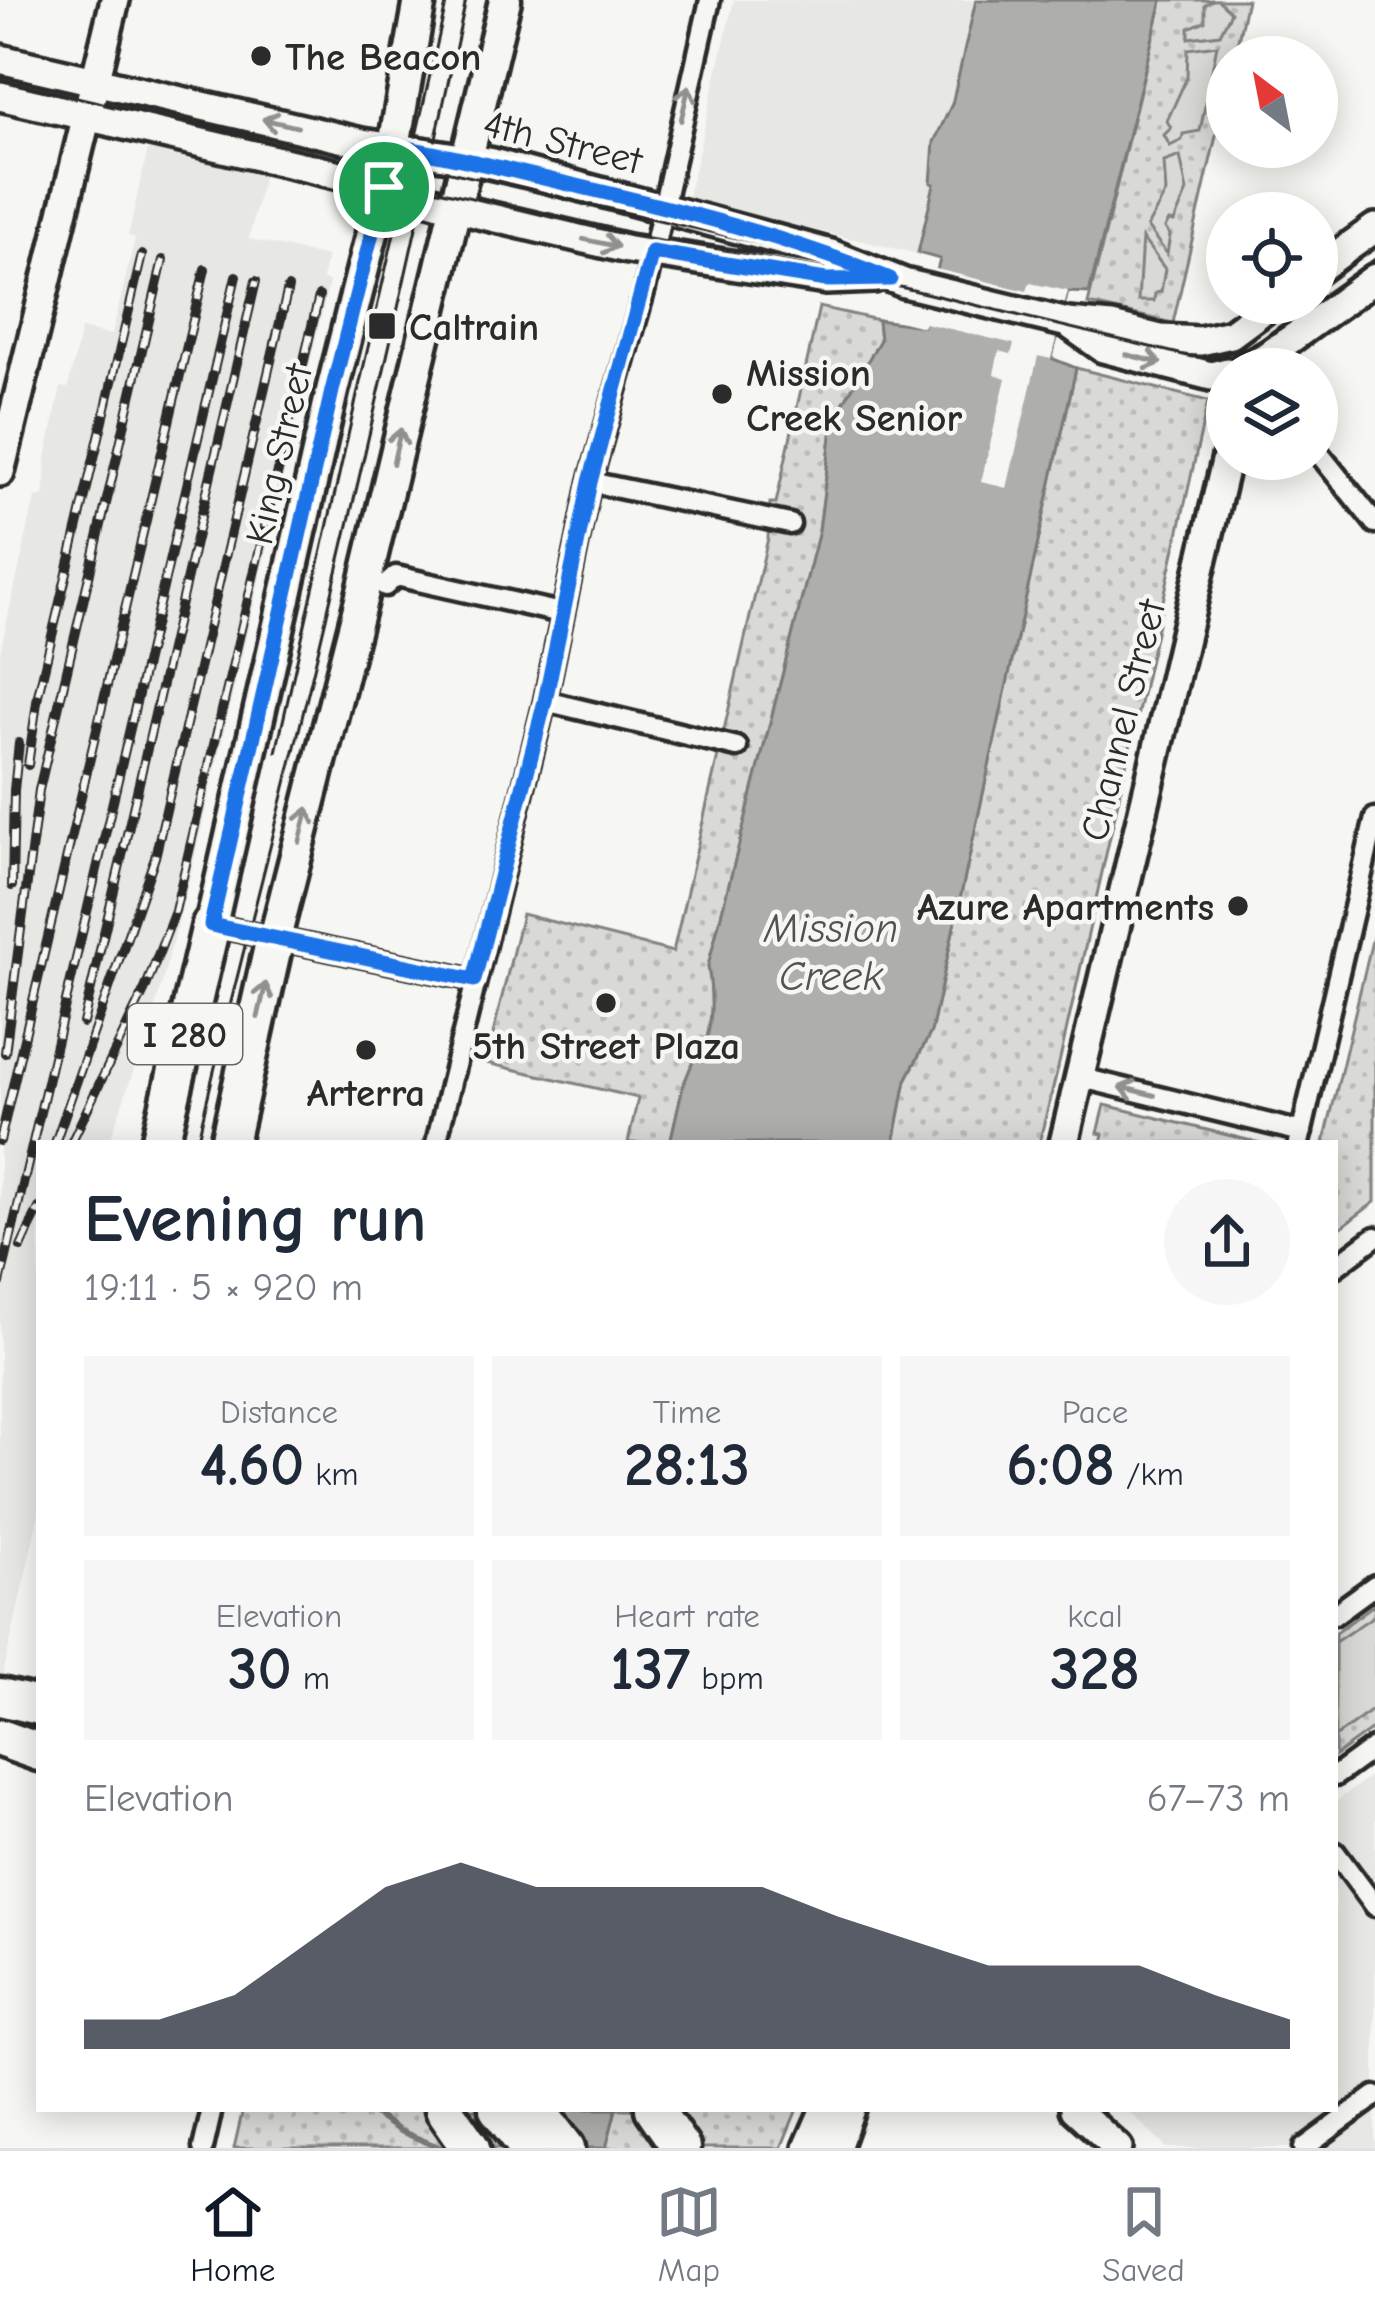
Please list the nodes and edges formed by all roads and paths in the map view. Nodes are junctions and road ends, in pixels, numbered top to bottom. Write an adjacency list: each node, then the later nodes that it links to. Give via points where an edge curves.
1 (115, 0): 6 (main road)
2 (421, 0): 9 (main road, King Street)
3 (505, 0): 10 (main road)
4 (710, 0): 12 (street, one-way to 4)
5 (0, 58): 6 (main road, 4th Street)
6 (94, 81): 8 (main road); 9 (main road, 4th Street, one-way to 6)
7 (0, 96): 8 (main road, 4th Street)
8 (85, 116): 11 (main road, 4th Street); 25 (main road)
9 (394, 146): 10 (main road, 4th Street); 11 (main road, King Street)
10 (468, 157): 12 (main road, 4th Street); 13 (main road)
11 (384, 187): 13 (main road, 4th Street); 36 (main road, King Street)
12 (662, 207): 15 (street); 18 (main road, 4th Street)
13 (456, 208): 15 (main road, 4th Street, one-way to 15); 37 (main road, one-way to 13)
14 (1375, 228): 16 (main road)
15 (652, 252): 18 (main road, 4th Street, via 826,280); 28 (street)
16 (1338, 255)
17 (1375, 278): 23 (main road)
18 (897, 281): 19 (main road, 4th Street)
19 (1064, 322): 21 (main road, 4th Street, via 1178,341); 24 (main road, 4th Street, one-way to 24, via 1103,348)
20 (1245, 324): 21 (main road)
21 (1231, 334): 22 (main road)
22 (1236, 348)
23 (1278, 348)
24 (1206, 375)
25 (0, 472)
26 (1338, 477): 29 (street)
27 (1221, 480): 39 (main road, Channel Street)
28 (590, 482): 30 (street); 32 (street)
29 (1375, 523)
30 (790, 524)
31 (385, 586): 32 (street, via 396,576)
32 (561, 613): 33 (street)
33 (545, 701): 34 (street); 38 (street)
34 (736, 747)
35 (1375, 818): 40 (street)
36 (211, 925): 37 (street); 41 (highway, I 280)
37 (275, 938): 38 (street); 42 (highway, I 280, one-way to 37)
38 (474, 980): 43 (street)
39 (1078, 1077): 40 (street, one-way to 39); 44 (main road, Channel Street)
40 (1301, 1137)
41 (161, 1140)
42 (230, 1140)
43 (437, 1140)
44 (1065, 1140)
45 (1375, 1237): 46 (street)
46 (1338, 1265)
47 (1375, 1585): 48 (street)
48 (1338, 1612)
49 (0, 1697): 50 (highway)
50 (36, 1705)
51 (0, 1738): 53 (highway)
52 (1375, 1747): 54 (street)
53 (36, 1751)
54 (1338, 1774)
55 (1338, 1856): 56 (street)
56 (1375, 1906)
57 (1375, 2096): 74 (street)
58 (211, 2112): 66 (street)
59 (446, 2112): 67 (highway)
60 (500, 2112): 68 (highway)
61 (538, 2112): 69 (highway)
62 (656, 2112): 70 (highway)
63 (824, 2112): 71 (main road)
64 (849, 2112): 72 (main road)
65 (1074, 2112): 73 (main road)
66 (203, 2148)
67 (471, 2148)
68 (528, 2148)
69 (566, 2148)
70 (681, 2148)
71 (808, 2148)
72 (836, 2148)
73 (1118, 2148)
74 (1304, 2148)

